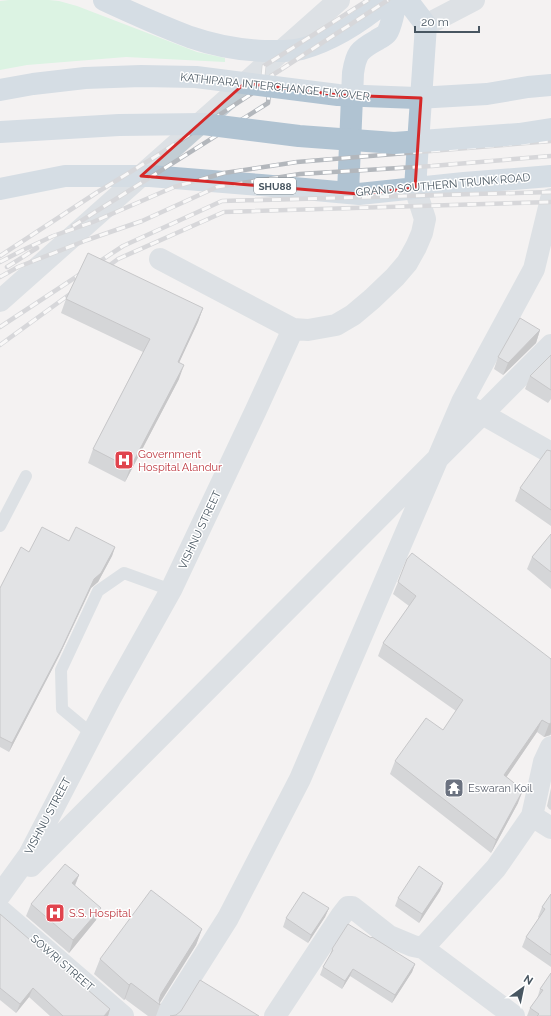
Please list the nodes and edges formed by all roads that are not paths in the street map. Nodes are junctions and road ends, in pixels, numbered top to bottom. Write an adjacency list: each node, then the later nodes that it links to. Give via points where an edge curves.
1 (104, 0): 3 (main road, via 191,37 230,47 280,52 320,43 356,24)
2 (339, 0): 18 (street)
3 (387, 0)
4 (396, 0): 15 (main road, via 387,34 365,46 357,56 354,66)
5 (407, 0): 7 (main road)
6 (474, 0): 7 (street)
7 (426, 25): 13 (main road)
8 (551, 85): 9 (main road, KATHIPARA INTERCHANGE FLYOVER, bridge, via 487,94 417,98 338,95 196,77 141,76 85,78)
9 (0, 90)
10 (551, 130): 11 (main road, bridge, via 394,143 299,136 203,124 119,125)
11 (0, 132)
12 (551, 176): 13 (main road, GRAND SOUTHERN TRUNK ROAD / SHU88)
13 (414, 188): 15 (main road, GRAND SOUTHERN TRUNK ROAD / SHU88); 19 (street, via 425,219 416,247 403,268 354,315 342,322 308,330)
14 (0, 189): 15 (main road, GRAND SOUTHERN TRUNK ROAD / SHU88, via 65,176 150,176)
15 (348, 193)
16 (551, 200): 21 (street, via 534,269)
17 (160, 259): 19 (street)
18 (0, 301)
19 (293, 329): 25 (street, VISHNU STREET)
20 (551, 345): 30 (street)
21 (462, 402): 22 (street); 34 (street, via 300,779 228,918)
22 (551, 453)
23 (26, 476): 24 (lane)
24 (0, 526)
25 (171, 590): 26 (street, VISHNU STREET); 26 (lane, via 124,573 98,591 61,670 62,709)
26 (92, 734): 30 (street, VISHNU STREET, via 29,855)
27 (551, 747): 28 (street, via 544,762)
28 (532, 816): 29 (street); 32 (street, via 496,868)
29 (551, 828)
30 (0, 896)
31 (0, 910): 33 (street, SOWRI STREET)
32 (423, 948): 35 (street, via 389,936 357,910 348,907); 36 (street)
33 (123, 1016)
34 (166, 1016)
35 (275, 1016)
36 (514, 1016)

